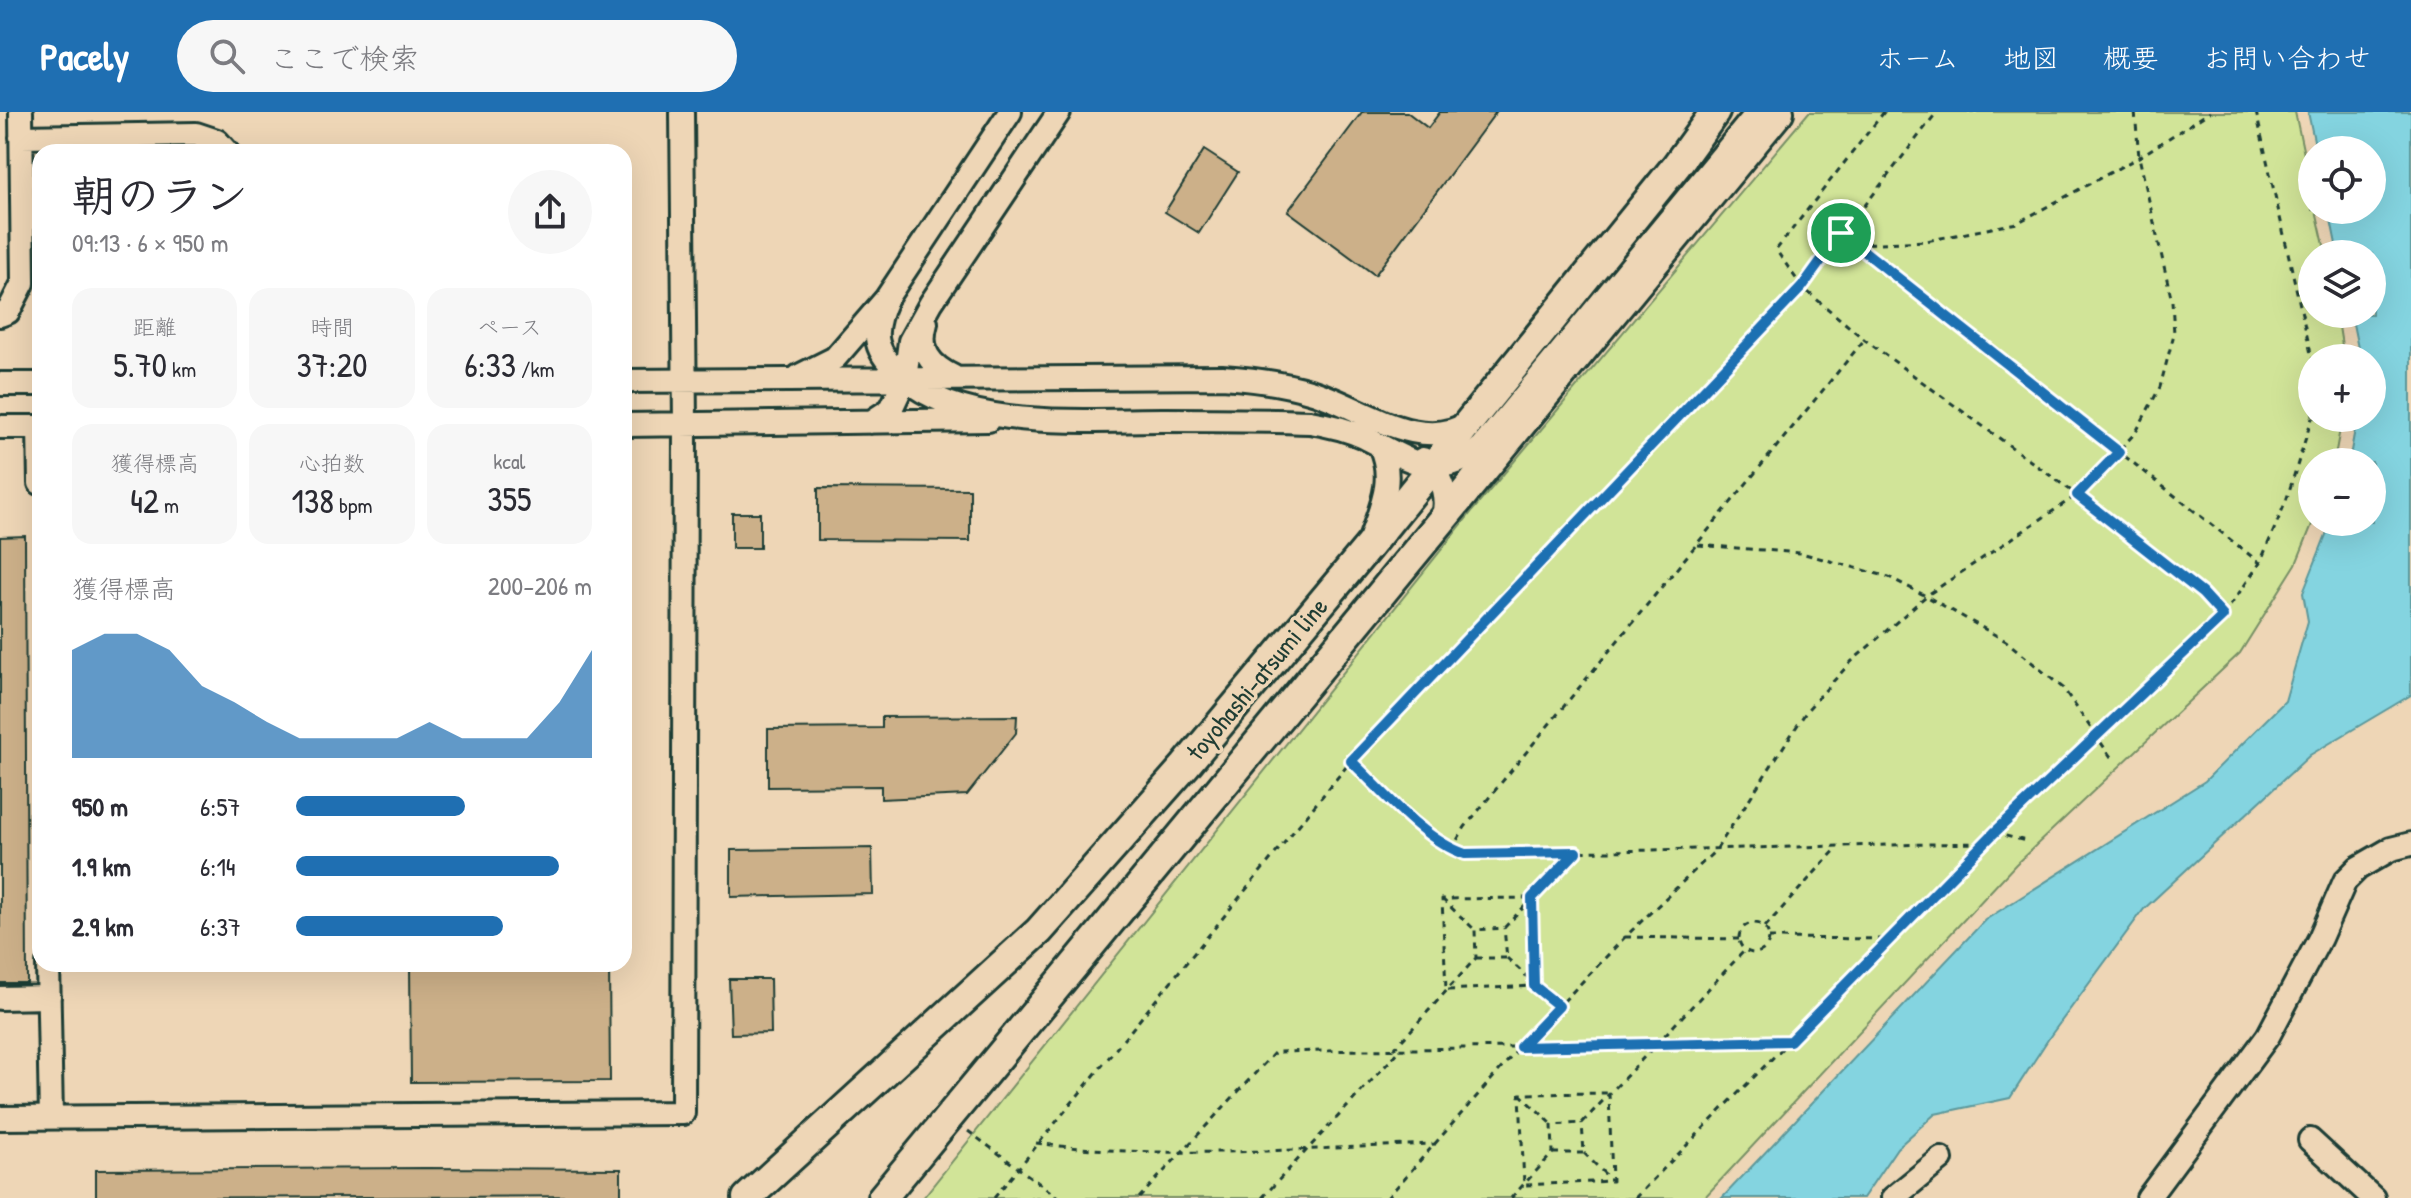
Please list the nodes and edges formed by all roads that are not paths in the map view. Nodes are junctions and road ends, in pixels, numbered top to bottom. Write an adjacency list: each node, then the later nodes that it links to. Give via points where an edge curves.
1 (21, 112): 8 (street)
2 (682, 112): 17 (street)
3 (1010, 112): 10 (street)
4 (1059, 112): 11 (street)
5 (1715, 112): 22 (main road, toyohashi-atsumi line)
6 (1758, 112): 29 (street, via 1482,447 1465,460)
7 (1779, 112): 30 (main road, toyohashi-atsumi line)
8 (21, 137): 9 (street, via 196,134); 12 (street, via 23,283 8,312)
9 (220, 144)
10 (886, 299): 14 (street, via 835,358); 15 (street, via 875,330 878,348)
11 (931, 303): 13 (street, via 924,331 926,356 936,369); 15 (street, via 910,341)
12 (0, 315)
13 (959, 378): 15 (street); 20 (street, via 1254,379 1310,391)
14 (789, 379): 15 (street); 17 (street)
15 (905, 379): 21 (street, via 931,398); 23 (street, via 891,409)
16 (632, 381): 17 (street)
17 (685, 381): 24 (street)
18 (0, 384): 19 (street)
19 (32, 384)
20 (1358, 410): 22 (street, via 1430,433 1453,431); 29 (street)
21 (1037, 420): 23 (street); 28 (street, via 1310,422 1347,430)
22 (1471, 421): 29 (main road, toyohashi-atsumi line)
23 (871, 422): 24 (street)
24 (685, 424): 25 (street); 36 (street, via 683,1113)
25 (632, 425)
26 (0, 427): 27 (street)
27 (32, 427)
28 (1380, 446): 29 (street); 31 (street, via 1388,484)
29 (1432, 467): 30 (street, via 1445,496); 31 (main road, toyohashi-atsumi line)
30 (1442, 522): 42 (main road, toyohashi-atsumi line)
31 (1368, 547): 41 (main road, toyohashi-atsumi line, via 1039,931)
32 (2411, 844): 43 (street, via 2391,849 2345,881 2268,1036)
33 (48, 972): 34 (street)
34 (49, 997): 35 (street); 36 (street)
35 (0, 998)
36 (51, 1117): 37 (street)
37 (0, 1118)
38 (2310, 1140): 44 (street)
39 (1941, 1159): 40 (street)
40 (1904, 1195)
41 (747, 1198)
42 (882, 1198)
43 (2148, 1198)
44 (2373, 1198)

